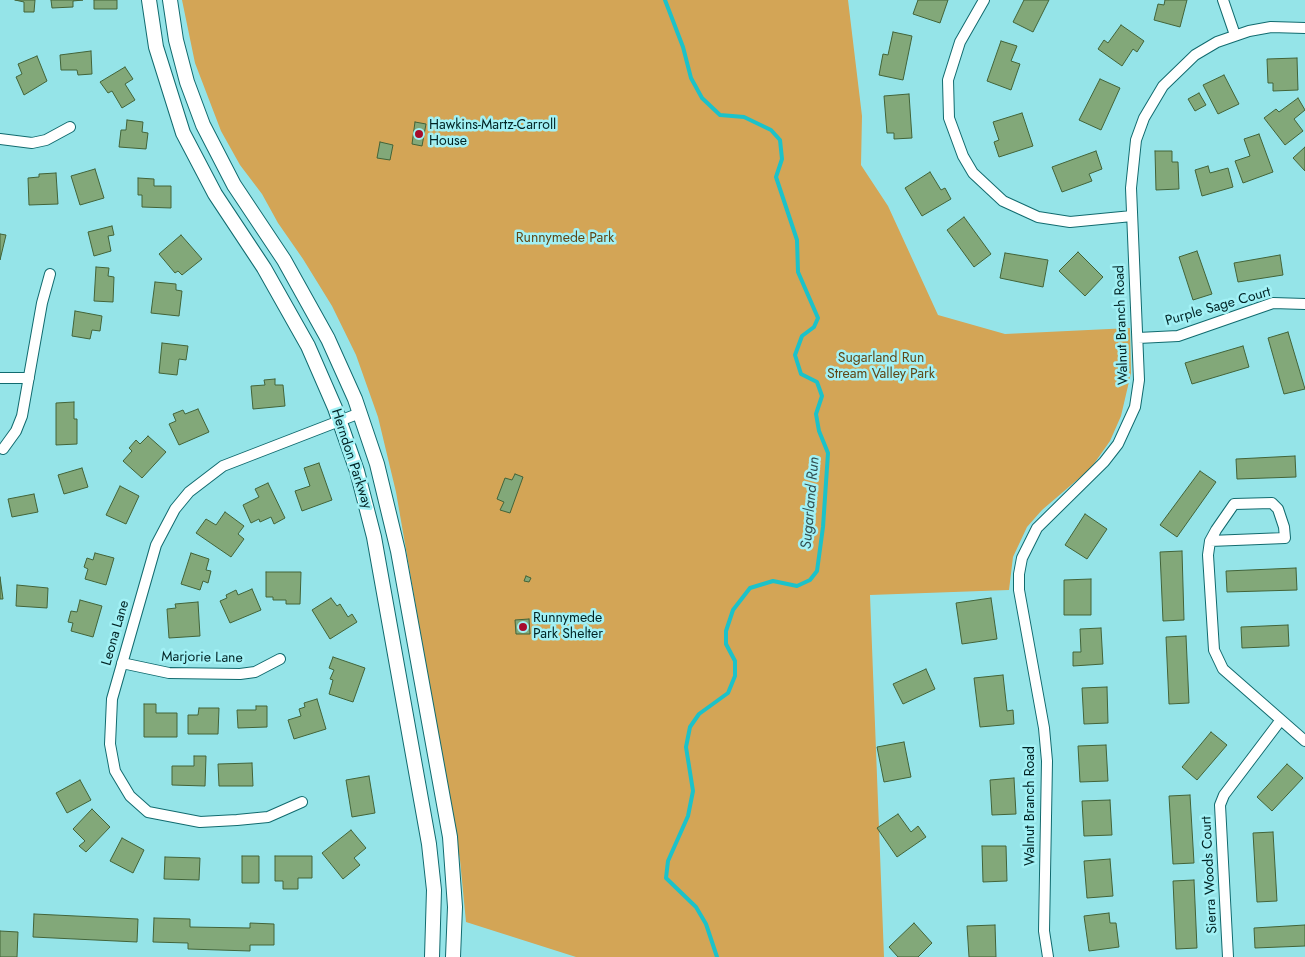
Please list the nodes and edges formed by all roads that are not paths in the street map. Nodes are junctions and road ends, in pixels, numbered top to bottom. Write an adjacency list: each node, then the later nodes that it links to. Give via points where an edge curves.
1 (149, 0): 16 (main road, Herndon Parkway, via 156,47 183,134 215,194 264,268 308,346)
2 (170, 0): 15 (main road, Herndon Parkway, via 187,82 203,125 234,185 307,298)
3 (984, 0): 9 (street, via 960,42 948,80 949,118 973,173 1003,201 1038,217 1070,222)
4 (1222, 0): 6 (street)
5 (1305, 28): 6 (street, Walnut Branch Road, via 1271,27)
6 (1235, 35): 9 (street, Walnut Branch Road, via 1195,55 1178,70 1151,105 1136,140 1132,163)
7 (70, 127): 8 (street, via 32,143)
8 (0, 140)
9 (1132, 216): 12 (street, Walnut Branch Road)
10 (50, 274): 14 (street)
11 (1305, 304): 12 (street, Purple Sage Court, via 1273,303 1178,336)
12 (1138, 338): 26 (street, Walnut Branch Road, via 1138,387 1128,426 1104,462 1037,528 1022,558 1019,574 1047,761 1044,931)
13 (0, 378): 14 (street)
14 (29, 378): 17 (street, via 22,416)
15 (360, 413): 16 (street, Leona Lane); 25 (main road, Herndon Parkway, via 393,522 446,817 454,884)
16 (340, 421): 20 (street, Leona Lane, via 224,466 189,492 175,509 156,545); 24 (main road, Herndon Parkway, via 372,529 428,837 434,890)
17 (3, 448)
18 (1210, 541): 18 (street, via 1234,504 1272,503 1284,526 1285,538); 21 (street, via 1208,555 1214,650 1223,669)
19 (280, 659): 20 (street, Marjorie Lane, via 255,672 240,674 169,673)
20 (122, 663): 23 (street, Leona Lane, via 109,719 111,750 115,771 130,796 148,812 200,822 268,818)
21 (1280, 721): 22 (street); 27 (street, Sierra Woods Court, via 1224,795 1220,805)
22 (1305, 741)
23 (302, 802)
24 (432, 957)
25 (453, 957)
26 (1048, 957)
27 (1228, 957)

